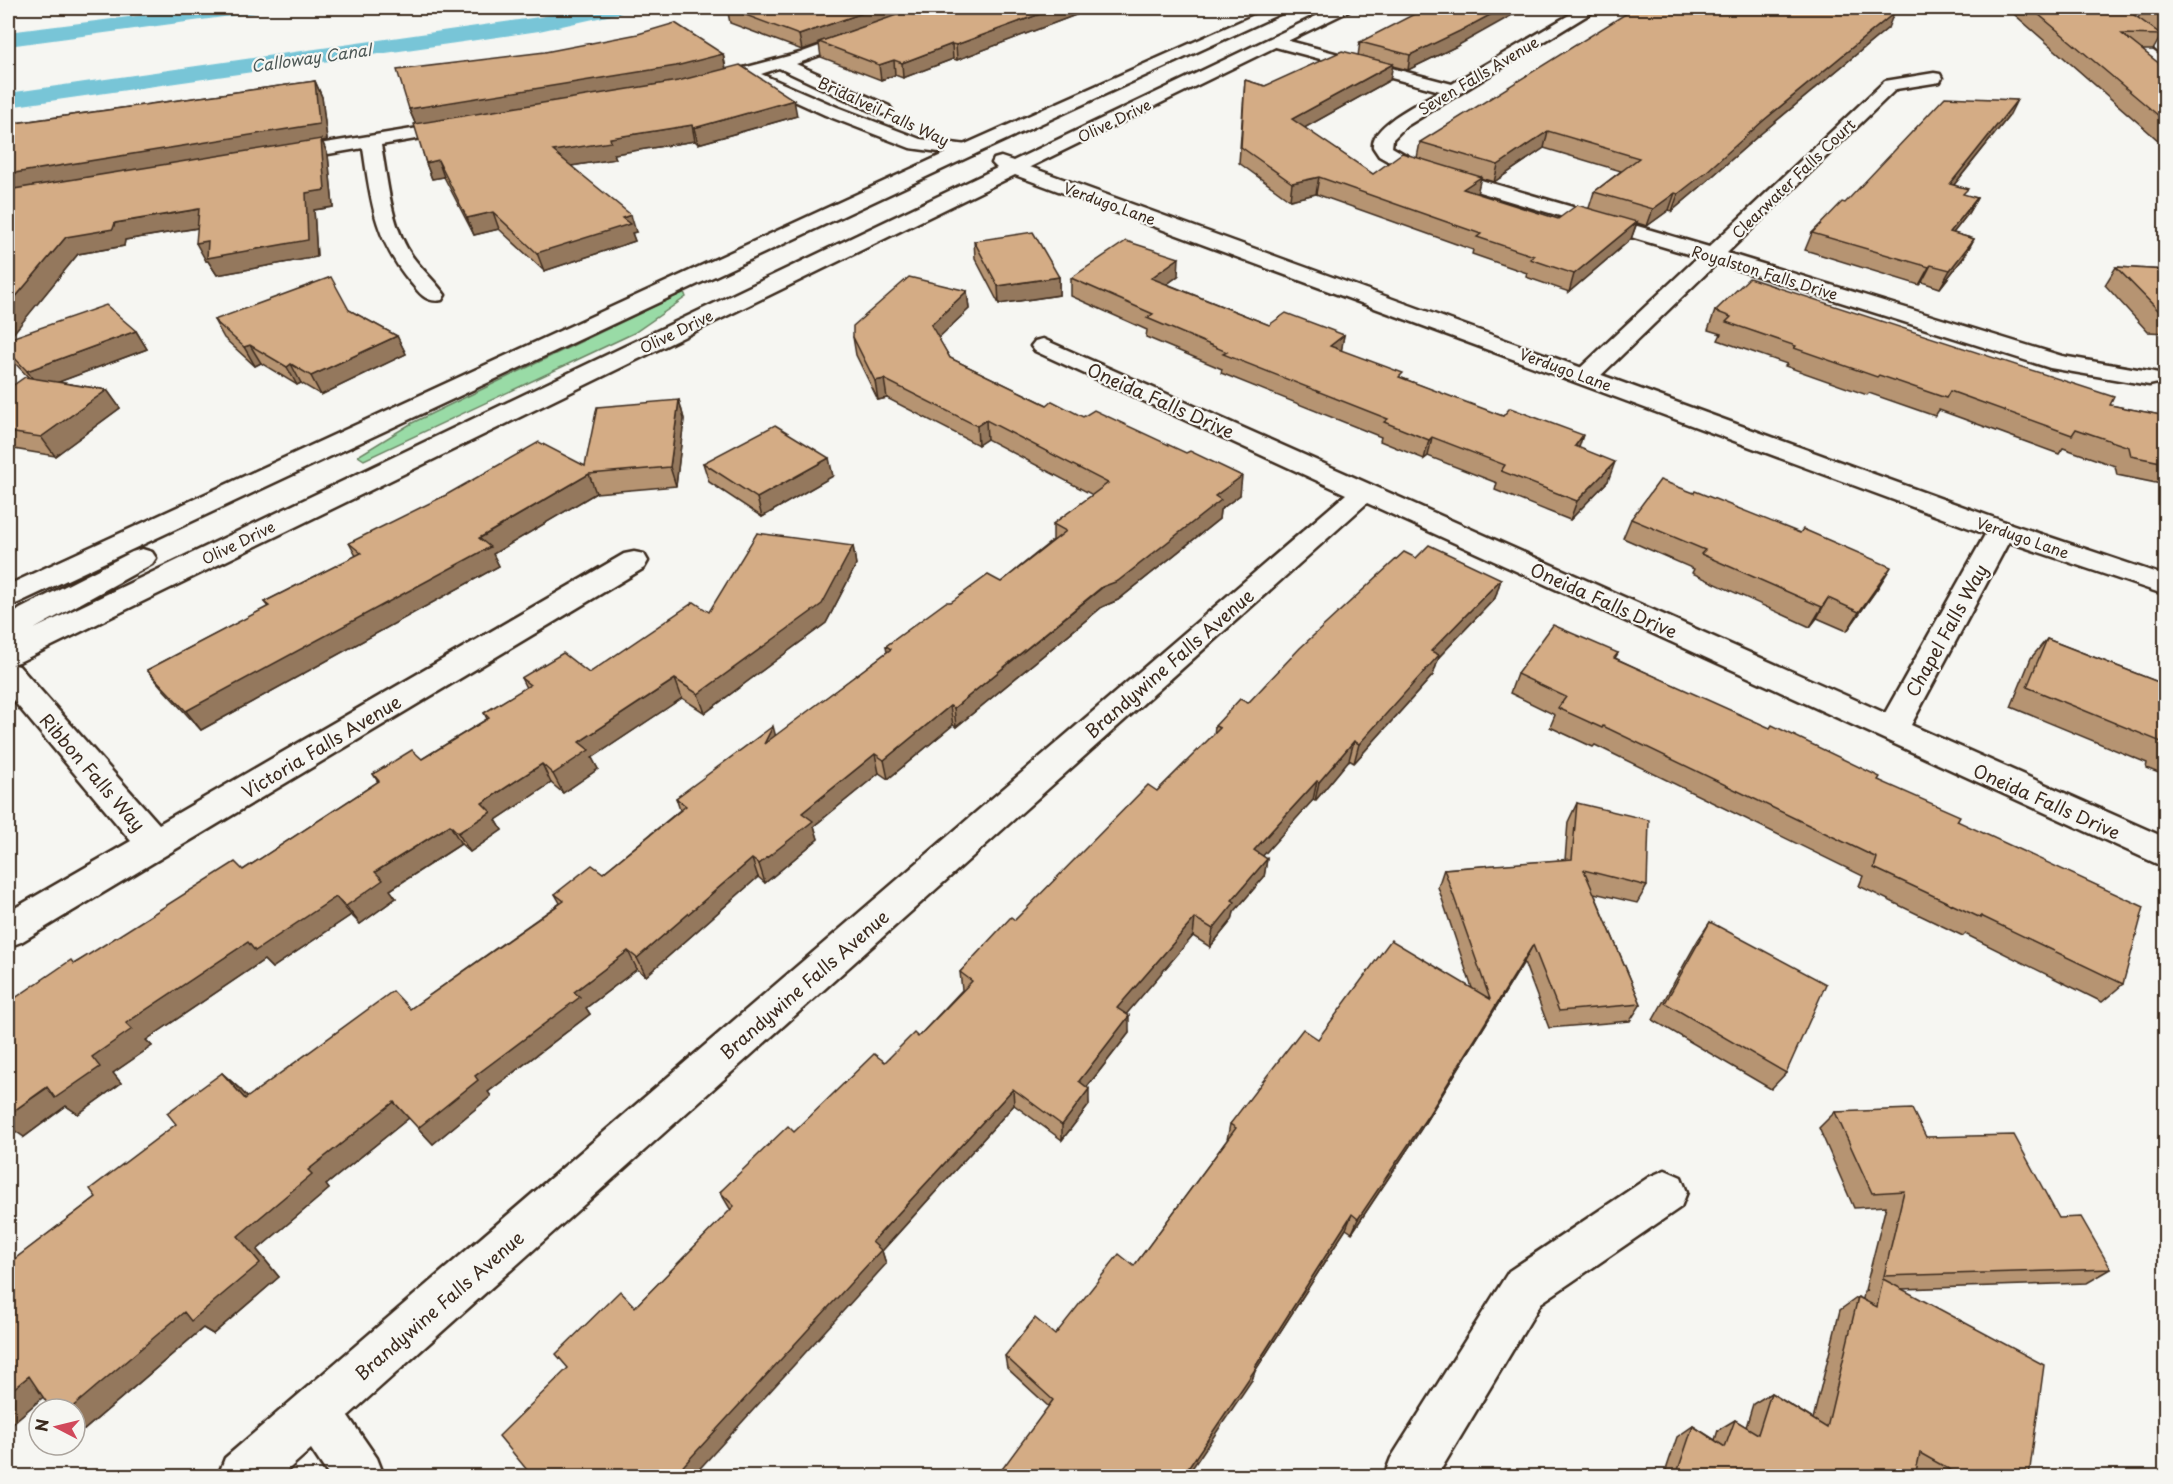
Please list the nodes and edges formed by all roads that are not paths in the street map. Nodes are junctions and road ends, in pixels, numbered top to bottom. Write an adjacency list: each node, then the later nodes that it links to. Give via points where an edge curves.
1 (937, 8): 9 (street)
2 (1344, 8): 7 (street, Olive Drive)
3 (1591, 8): 13 (street, Seven Falls Avenue)
4 (2111, 9): 6 (street); 8 (street)
5 (1289, 10): 7 (street, via 1271,27 1268,35); 16 (street, Olive Drive)
6 (2145, 12)
7 (1274, 42): 13 (street); 19 (street, Olive Drive)
8 (2166, 50)
9 (781, 63): 10 (street); 16 (street, Bridalveil Falls Way)
10 (746, 73): 12 (street); 16 (street, Bridalveil Falls Way, via 917,144)
11 (1934, 78): 20 (street, Clearwater Falls Court, via 1891,85)
12 (691, 87)
13 (1454, 90): 17 (street, Seven Falls Avenue, via 1384,134 1381,144)
14 (477, 124): 15 (street)
15 (372, 141): 18 (street); 21 (street, via 394,244 411,271)
16 (968, 150): 19 (street, Verdugo Lane); 25 (street, Olive Drive)
17 (1385, 153): 20 (street, Royalston Falls Drive, via 1409,165)
18 (266, 158)
19 (1014, 168): 23 (street, Verdugo Lane); 32 (street, Olive Drive)
20 (1713, 255): 23 (street, Clearwater Falls Court); 24 (street, Royalston Falls Drive, via 2058,363)
21 (434, 295)
22 (1043, 346): 26 (street, Oneida Falls Drive)
23 (1586, 376): 27 (street, Verdugo Lane)
24 (2149, 378)
25 (277, 472): 30 (street, Olive Drive); 31 (street, via 250,505 84,587)
26 (1364, 492): 34 (street, Oneida Falls Drive); 39 (street, Brandywine Falls Avenue)
27 (2001, 530): 29 (street, Verdugo Lane); 34 (street, Chapel Falls Way)
28 (634, 561): 35 (street, Victoria Falls Avenue)
29 (2166, 586)
30 (8, 596)
31 (8, 633)
32 (8, 654)
33 (8, 674): 35 (street, Ribbon Falls Way)
34 (1892, 730): 36 (street, Oneida Falls Drive)
35 (155, 844): 37 (street, Victoria Falls Avenue)
36 (2166, 854)
37 (8, 931)
38 (1665, 1192): 42 (street, via 1524,1287)
39 (315, 1413): 40 (street, Brandywine Falls Avenue); 41 (street)
40 (243, 1476)
41 (359, 1476)
42 (1409, 1476)

